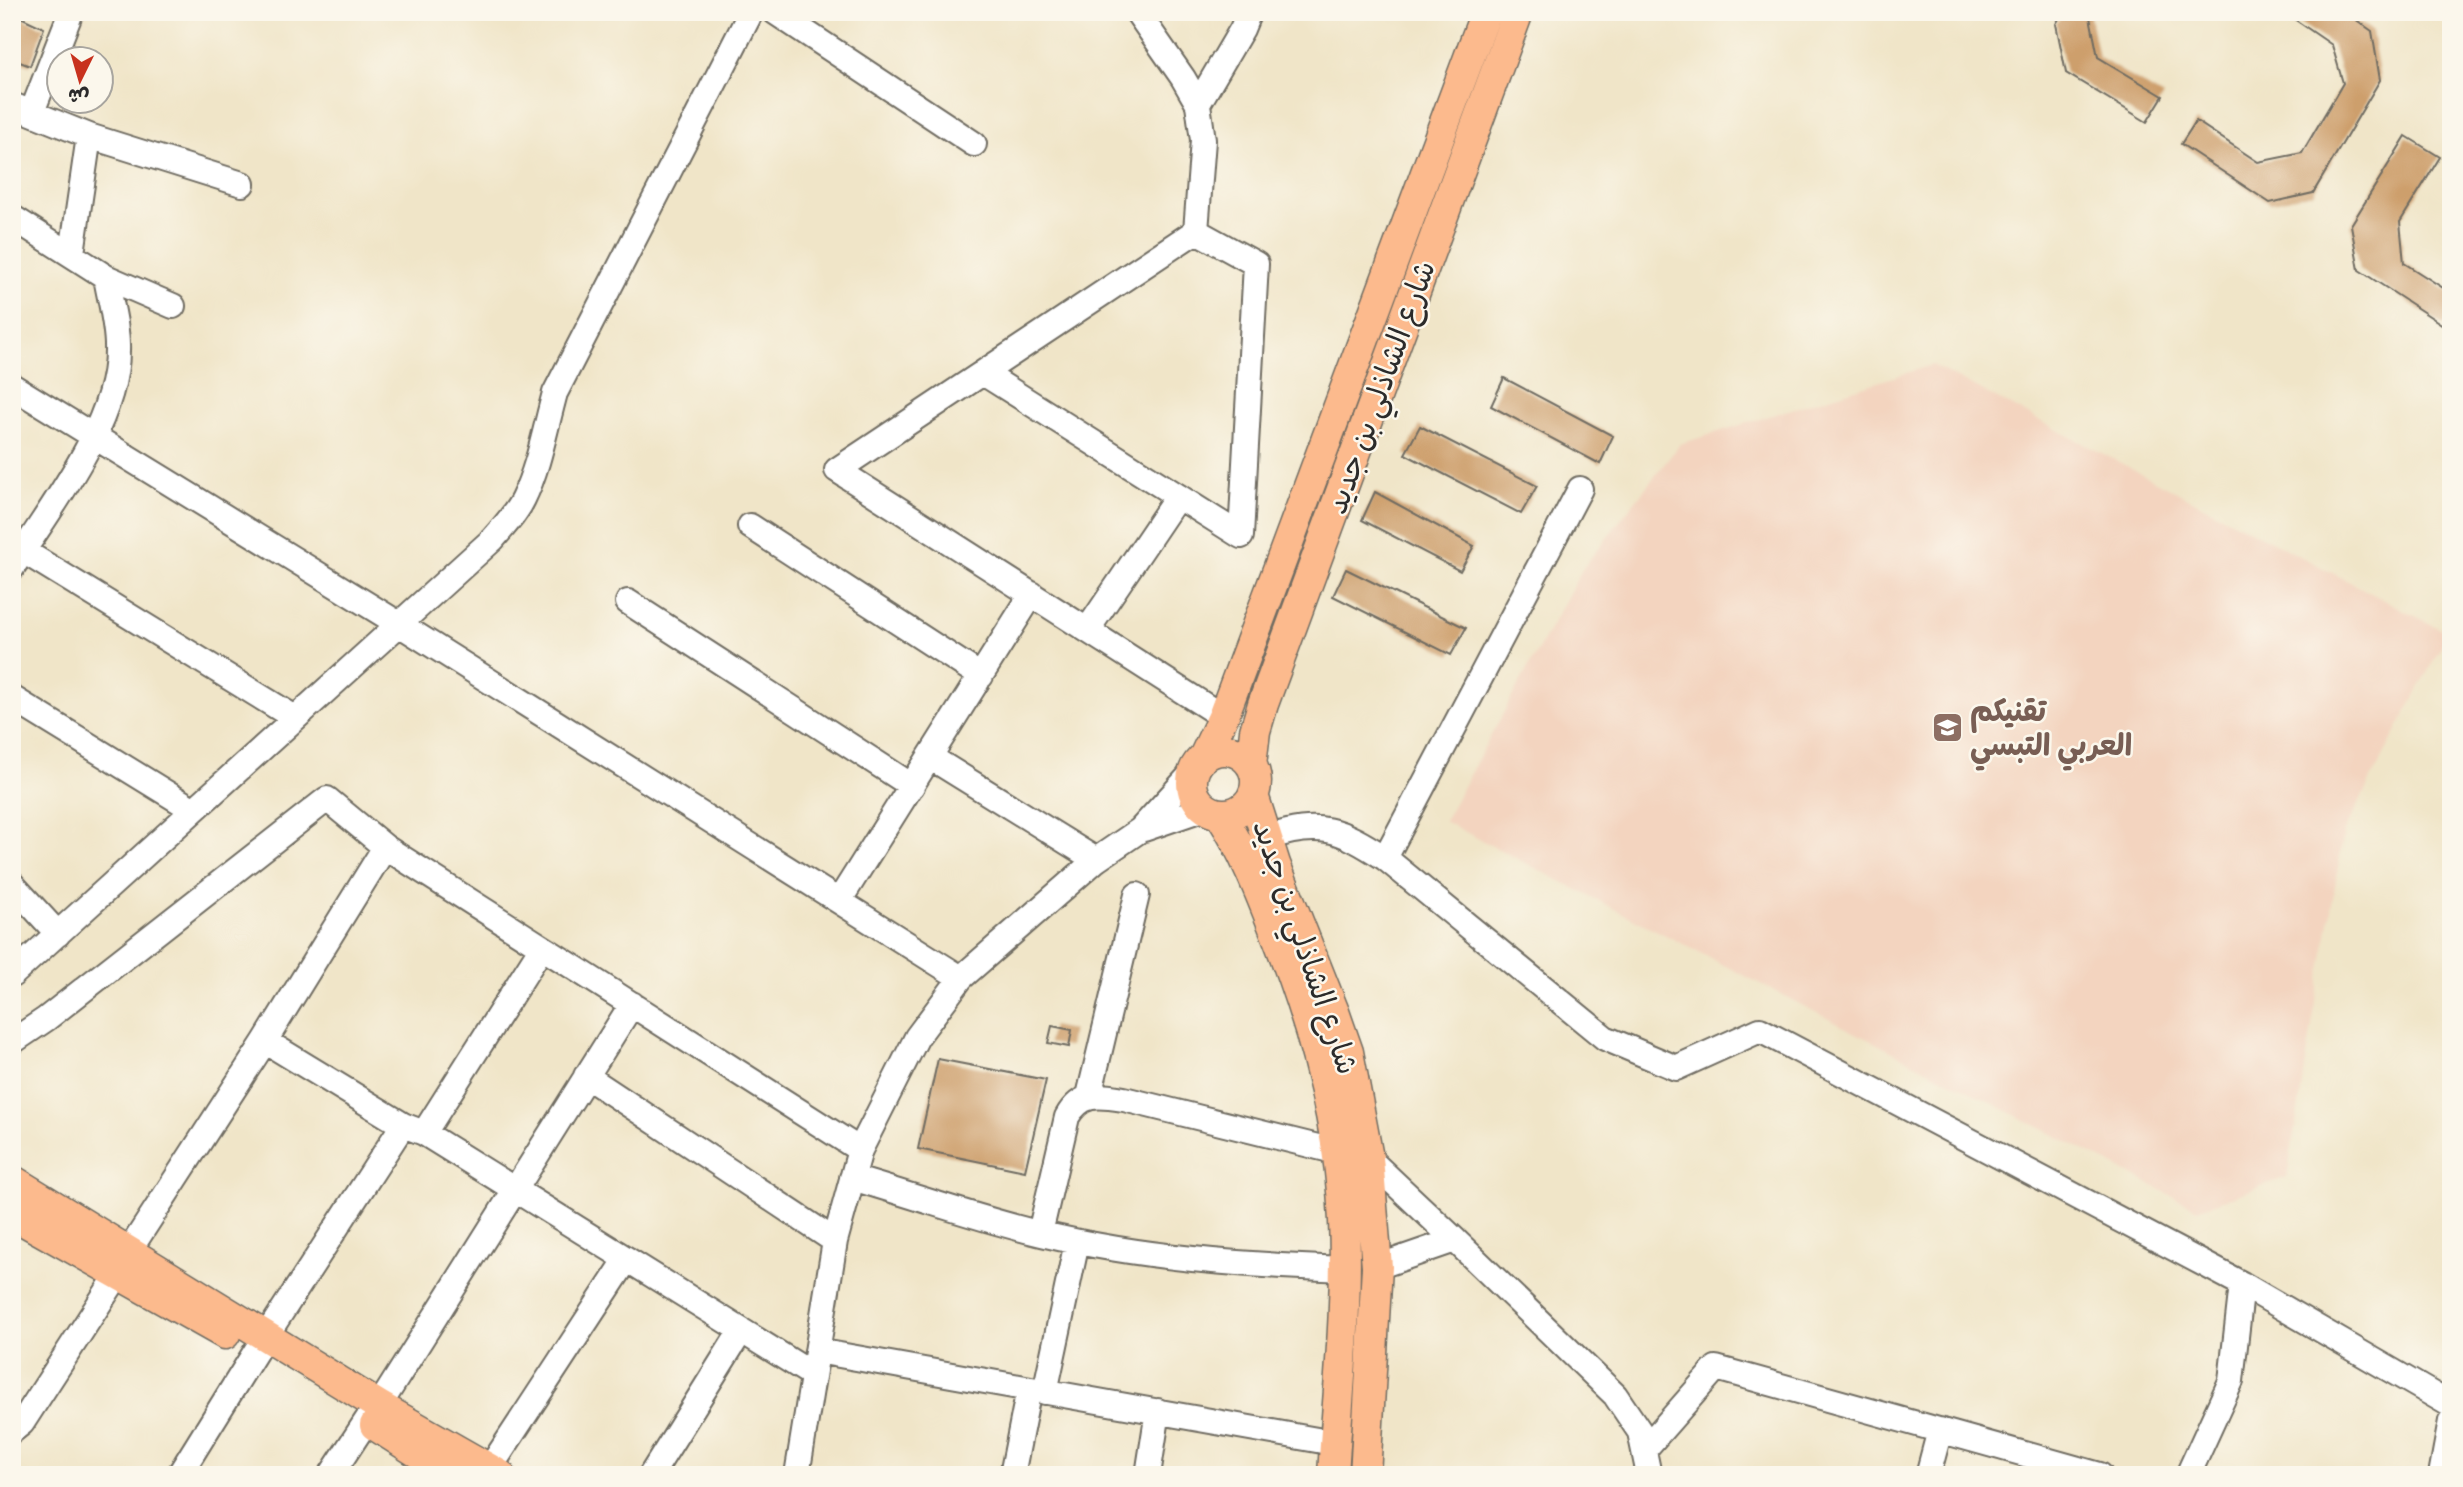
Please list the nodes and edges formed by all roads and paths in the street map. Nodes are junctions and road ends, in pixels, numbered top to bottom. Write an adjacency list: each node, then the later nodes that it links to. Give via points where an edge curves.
1 (71, 12): 9 (street)
2 (751, 12): 27 (street, via 555,393 523,501 493,538)
3 (775, 12): 11 (street)
4 (1138, 12): 8 (street)
5 (1249, 12): 8 (street)
6 (1486, 12): 31 (main road, شارع الشاذلي بن جديد)
7 (1518, 12): 35 (main road, شارع الشاذلي بن جديد, via 1263,704)
8 (1198, 104): 14 (street, via 1203,140)
9 (22, 108): 10 (street)
10 (89, 136): 12 (street); 15 (street)
11 (974, 144)
12 (242, 184)
13 (12, 217): 15 (street)
14 (1196, 231): 18 (street); 22 (street, via 1256,264 1241,536)
15 (72, 253): 16 (street)
16 (106, 276): 17 (street); 20 (street, via 118,352)
17 (173, 306)
18 (983, 373): 22 (street); 25 (street, via 837,470)
19 (12, 386): 20 (street)
20 (96, 437): 24 (street); 27 (street)
21 (1580, 489): 43 (street)
22 (1178, 496): 28 (street)
23 (750, 526): 29 (street)
24 (16, 554): 32 (street)
25 (1032, 594): 28 (street); 29 (street)
26 (628, 602): 36 (street)
27 (398, 624): 32 (street); 47 (street)
28 (1088, 629): 31 (street)
29 (981, 676): 33 (street)
30 (12, 698): 38 (street)
31 (1223, 717): 34 (main road, شارع الشاذلي بن جديد)
32 (295, 718): 38 (street)
33 (930, 757): 36 (street); 44 (street)
34 (1199, 765): 35 (main road, via 1216,751 1232,751); 39 (main road, via 1192,788); 40 (street)
35 (1251, 765): 37 (main road, via 1256,780)
36 (912, 786): 47 (street)
37 (1253, 796): 39 (main road, via 1228,814); 41 (main road, شارع الشاذلي بن جديد)
38 (194, 810): 48 (street)
39 (1212, 811): 40 (street); 59 (main road, شارع الشاذلي بن جديد, via 1238,843 1290,968 1323,1080)
40 (1140, 830): 44 (street)
41 (1267, 838): 43 (street, via 1315,828 1340,832); 60 (main road, شارع الشاذلي بن جديد, via 1348,1052)
42 (385, 847): 49 (street); 53 (street); 54 (street, via 327,799)
43 (1385, 858): 73 (street, via 1605,1038 1676,1068 1760,1030)
44 (1096, 860): 51 (street)
45 (12, 884): 48 (street)
46 (1137, 895): 56 (street)
47 (839, 901): 51 (street)
48 (58, 934): 50 (street)
49 (542, 947): 52 (street); 57 (street)
50 (12, 975)
51 (961, 978): 58 (street, via 917,1037)
52 (632, 1004): 55 (street); 58 (street)
53 (265, 1041): 57 (street); 70 (street)
54 (12, 1042)
55 (586, 1076): 63 (street); 67 (street)
56 (1089, 1096): 59 (street, via 1124,1099); 65 (street, via 1074,1104 1067,1117)
57 (413, 1129): 63 (street); 75 (street)
58 (860, 1150): 61 (street)
59 (1338, 1152): 72 (main road, شارع الشاذلي بن جديد)
60 (1368, 1158): 66 (street); 71 (main road, شارع الشاذلي بن جديد)
61 (852, 1178): 65 (street); 67 (street)
62 (12, 1180): 70 (main road)
63 (514, 1189): 69 (street); 80 (street)
64 (12, 1214): 70 (main road)
65 (1040, 1233): 68 (street)
66 (1455, 1240): 71 (street); 85 (street, via 1615,1395 1640,1432)
67 (835, 1241): 76 (street)
68 (1077, 1242): 72 (street, via 1179,1258); 77 (street)
69 (627, 1259): 74 (street); 86 (street)
70 (124, 1262): 75 (main road); 83 (street, via 22,1423)
71 (1377, 1268): 95 (main road, شارع الشاذلي بن جديد)
72 (1345, 1269): 84 (main road, شارع الشاذلي بن جديد)
73 (2242, 1284): 78 (street); 99 (street, via 2231,1381)
74 (741, 1331): 76 (street); 90 (street)
75 (261, 1344): 80 (main road); 87 (street)
76 (815, 1363): 77 (street); 91 (street)
77 (1037, 1390): 79 (street); 92 (street)
78 (2451, 1405)
79 (1158, 1411): 84 (street); 93 (street)
80 (372, 1413): 86 (main road); 88 (street); 89 (main road)
81 (2451, 1421): 100 (street)
82 (1940, 1430): 85 (street, via 1716,1368); 97 (street); 98 (street)
83 (12, 1431)
84 (1334, 1443): 94 (main road, شارع الشاذلي بن جديد)
85 (1644, 1450): 96 (street)
86 (495, 1472)
87 (178, 1475)
88 (331, 1475)
89 (453, 1475)
90 (651, 1475)
91 (797, 1475)
92 (1012, 1475)
93 (1147, 1475)
94 (1333, 1475)
95 (1365, 1475)
96 (1649, 1475)
97 (1928, 1475)
98 (2100, 1475)
99 (2188, 1475)
100 (2441, 1475)

